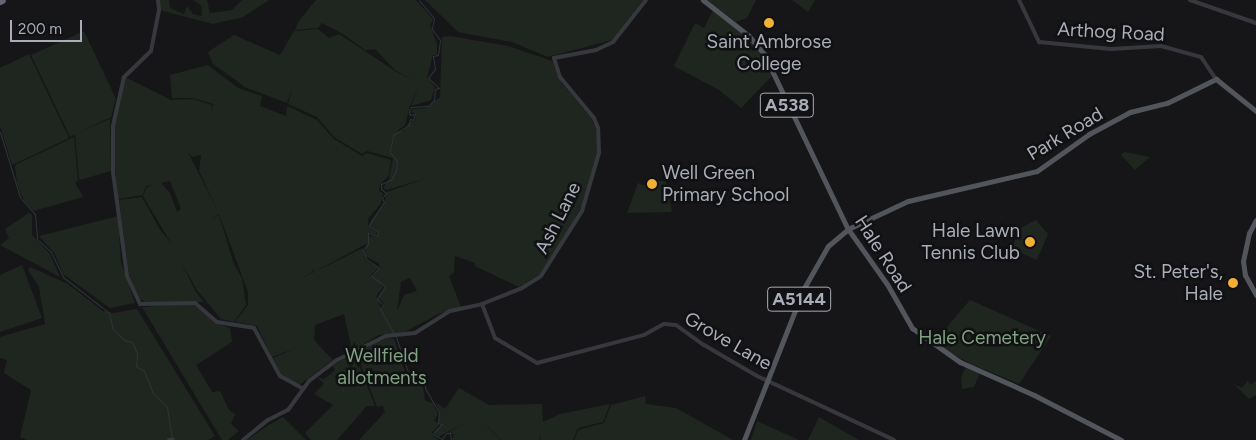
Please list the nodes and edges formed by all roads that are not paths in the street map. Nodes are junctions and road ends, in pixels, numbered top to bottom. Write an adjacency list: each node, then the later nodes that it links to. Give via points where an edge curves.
1 (158, 0): 14 (street, via 151,51 124,77 113,126 113,172 123,264 140,304 195,303 217,322 254,328 280,376)
2 (646, 0): 12 (street, Ash Lane, via 609,45 554,58 560,78 597,124 597,165 582,211 550,265 530,284)
3 (703, 0): 10 (main road, Hale Road / A538, via 761,50)
4 (1018, 0): 7 (street, Arthog Road, via 1039,42 1111,49 1162,46 1201,57)
5 (1190, 0): 6 (street)
6 (1256, 23)
7 (1216, 80): 8 (main road); 10 (main road, Park Road, via 1167,103 1130,112 1090,134 1037,171 908,201)
8 (1256, 111)
9 (1256, 220): 11 (main road, via 1249,233 1243,261 1245,275)
10 (848, 229): 13 (main road, A5144, via 832,240 822,255 788,322); 18 (main road, Hale Road / A538, via 887,284 909,324 932,346)
11 (1256, 295)
12 (482, 304): 13 (street, Grove Lane, via 495,338 537,363 644,335 668,324 680,327 704,345); 14 (street, Ash Lane, via 450,311 415,333 377,339 337,360)
13 (767, 380): 16 (main road, A5144); 17 (street, Grove Lane)
14 (303, 389): 15 (street, Ash Lane, via 283,413)
15 (243, 440)
16 (744, 440)
17 (894, 440)
18 (1121, 440)

